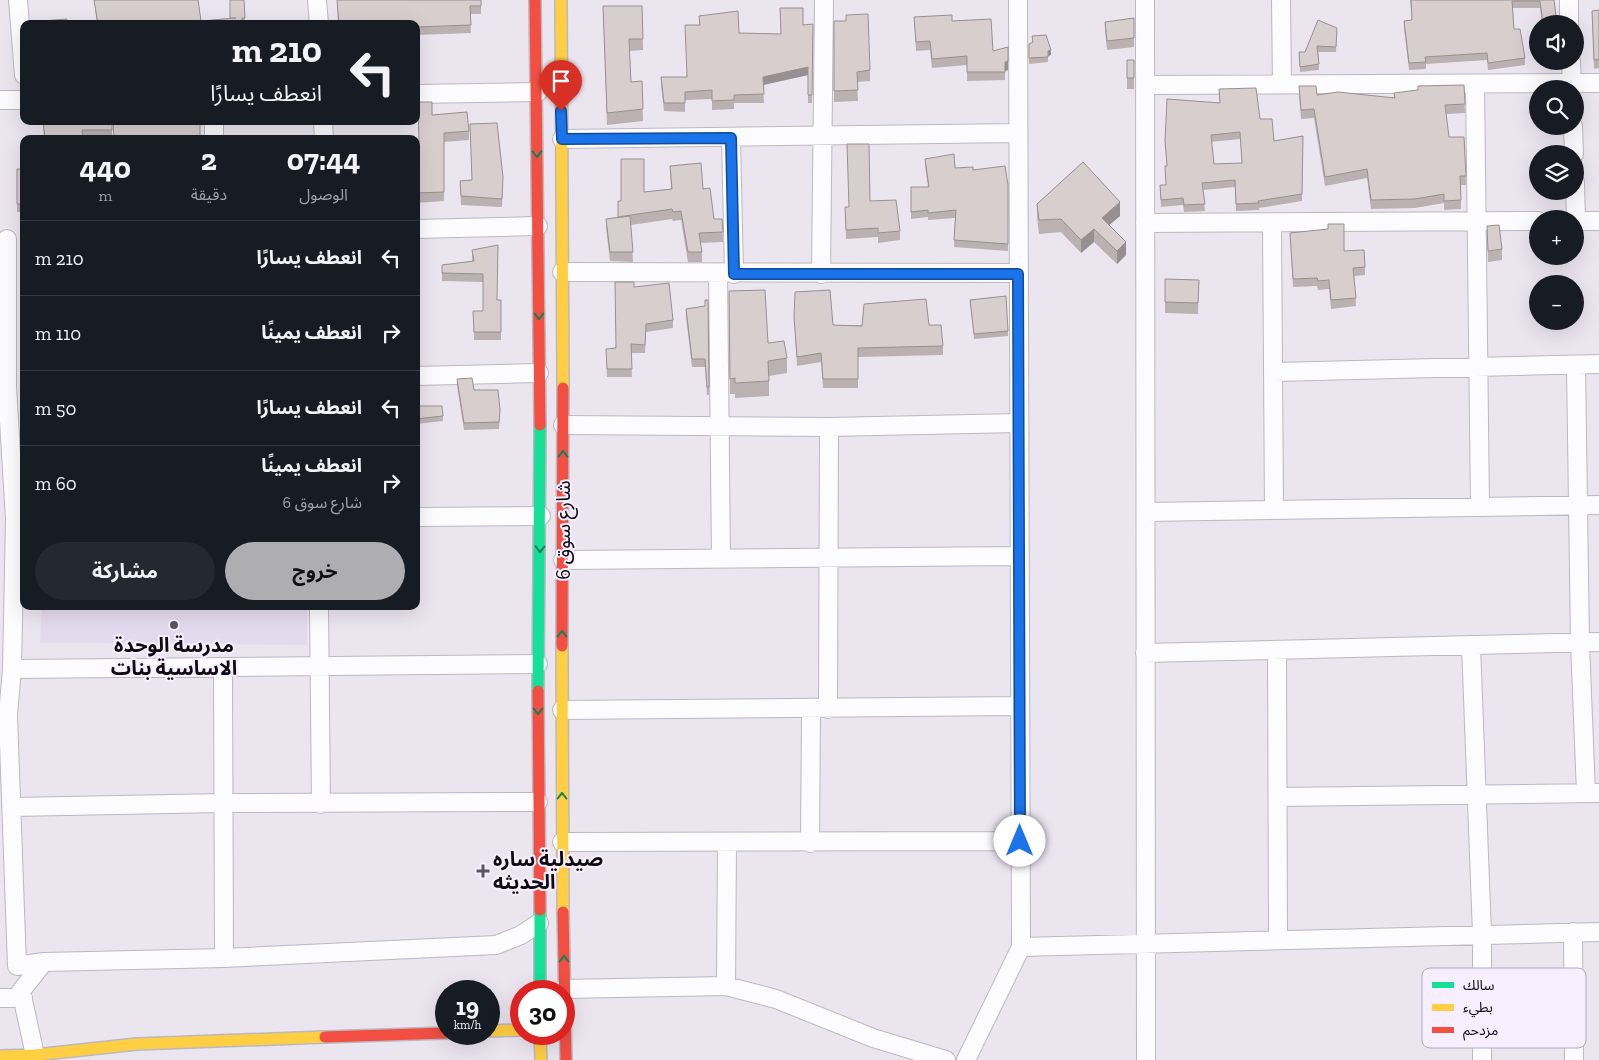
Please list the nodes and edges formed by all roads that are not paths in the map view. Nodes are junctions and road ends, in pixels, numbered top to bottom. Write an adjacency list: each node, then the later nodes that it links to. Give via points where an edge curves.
1 (18, 0): 12 (street)
2 (317, 0): 11 (street)
3 (535, 0): 19 (street, شارع سوق 6)
4 (561, 0): 26 (street, شارع سوق 6)
5 (824, 0): 24 (street)
6 (1018, 0): 23 (street)
7 (1145, 0): 16 (street)
8 (1282, 0): 14 (street)
9 (1568, 0): 10 (street)
10 (1569, 15)
11 (318, 20)
12 (20, 25)
13 (1599, 83): 18 (street)
14 (1282, 84): 15 (street); 16 (street)
15 (1475, 84): 17 (street); 30 (street)
16 (1145, 85): 32 (street)
17 (1529, 85)
18 (1584, 85)
19 (538, 92): 20 (street); 33 (street, شارع سوق 6, one-way to 33)
20 (420, 94)
21 (0, 100): 22 (street)
22 (20, 100)
23 (1018, 133): 24 (street); 40 (street)
24 (823, 137): 25 (street); 39 (street)
25 (731, 138): 26 (street); 37 (street)
26 (562, 139): 36 (street, شارع سوق 6)
27 (1529, 221): 30 (street)
28 (1584, 221): 29 (street)
29 (1599, 221)
30 (1476, 222): 31 (street); 43 (street)
31 (1272, 223): 32 (street); 44 (street)
32 (1145, 224): 57 (street)
33 (538, 226): 34 (street); 45 (street, شارع سوق 6, one-way to 45)
34 (420, 229)
35 (10, 239): 38 (street)
36 (562, 272): 37 (street); 50 (street, شارع سوق 6)
37 (726, 273): 39 (street); 51 (street)
38 (3, 274): 47 (street)
39 (821, 274): 40 (street)
40 (1018, 274): 49 (street)
41 (1576, 364): 42 (street); 43 (street); 53 (street)
42 (1599, 364)
43 (1477, 368): 44 (street); 55 (street)
44 (1275, 372): 56 (street)
45 (539, 373): 46 (street); 58 (street, شارع سوق 6)
46 (420, 376)
47 (15, 387): 48 (street)
48 (4, 419): 60 (street)
49 (1019, 423): 52 (street); 61 (street)
50 (563, 425): 51 (street); 64 (street, شارع سوق 6, one-way to 50)
51 (719, 426): 52 (street); 62 (street)
52 (828, 427): 63 (street)
53 (1579, 505): 54 (street); 55 (street); 67 (street)
54 (1599, 505)
55 (1480, 507): 56 (street)
56 (1274, 510): 57 (street)
57 (1146, 512): 70 (street)
58 (541, 516): 59 (street); 71 (street, شارع سوق 6, one-way to 71)
59 (420, 517)
60 (19, 519): 74 (street)
61 (1019, 556): 63 (street); 75 (street)
62 (721, 559): 63 (street); 64 (street)
63 (829, 559): 76 (street)
64 (563, 560): 77 (street, شارع سوق 6, one-way to 64)
65 (319, 610): 72 (street)
66 (1599, 642): 67 (street)
67 (1580, 643): 68 (street); 79 (street)
68 (1471, 645): 69 (street); 80 (street)
69 (1277, 650): 70 (street); 81 (street)
70 (1145, 653): 95 (street)
71 (538, 664): 72 (street); 82 (street, شارع سوق 6, one-way to 82)
72 (320, 665): 73 (street); 84 (street)
73 (223, 667): 74 (street); 83 (street)
74 (12, 669): 78 (street)
75 (1020, 706): 76 (street); 86 (street)
76 (819, 709): 77 (street); 89 (street)
77 (562, 710): 87 (street, شارع سوق 6, one-way to 77)
78 (4, 715): 85 (street)
79 (1593, 793): 80 (street)
80 (1476, 794): 81 (street); 93 (street)
81 (1278, 797): 94 (street)
82 (538, 802): 84 (street); 90 (street, شارع سوق 6)
83 (222, 803): 84 (street); 85 (street); 97 (street)
84 (321, 804)
85 (13, 807): 98 (street, via 17,966)
86 (1020, 841): 89 (street); 96 (street)
87 (562, 842): 88 (street); 102 (street, شارع سوق 6, one-way to 87)
88 (727, 842): 89 (street); 103 (street)
89 (810, 842)
90 (539, 923): 97 (street, via 522,936 496,945); 101 (street, شارع سوق 6)
91 (1573, 932): 92 (street); 93 (street); 100 (street)
92 (1599, 932)
93 (1482, 934): 94 (street); 99 (street)
94 (1278, 940): 95 (street)
95 (1146, 943): 96 (street); 116 (street)
96 (1021, 947): 115 (street)
97 (224, 958): 98 (street)
98 (44, 962): 106 (street, via 21,991)
99 (1482, 968)
100 (1573, 968)
101 (540, 980)
102 (564, 980)
103 (726, 986): 104 (street); 114 (street, via 776,999 873,1038)
104 (575, 989)
105 (0, 998): 106 (street)
106 (23, 998): 111 (street)
107 (435, 1033): 111 (street, via 137,1044)
108 (540, 1045): 112 (street)
109 (565, 1045): 113 (street, شارع سوق 6)
110 (0, 1056): 111 (street)
111 (35, 1056)
112 (541, 1060)
113 (566, 1060)
114 (946, 1060)
115 (966, 1060)
116 (1146, 1060)

